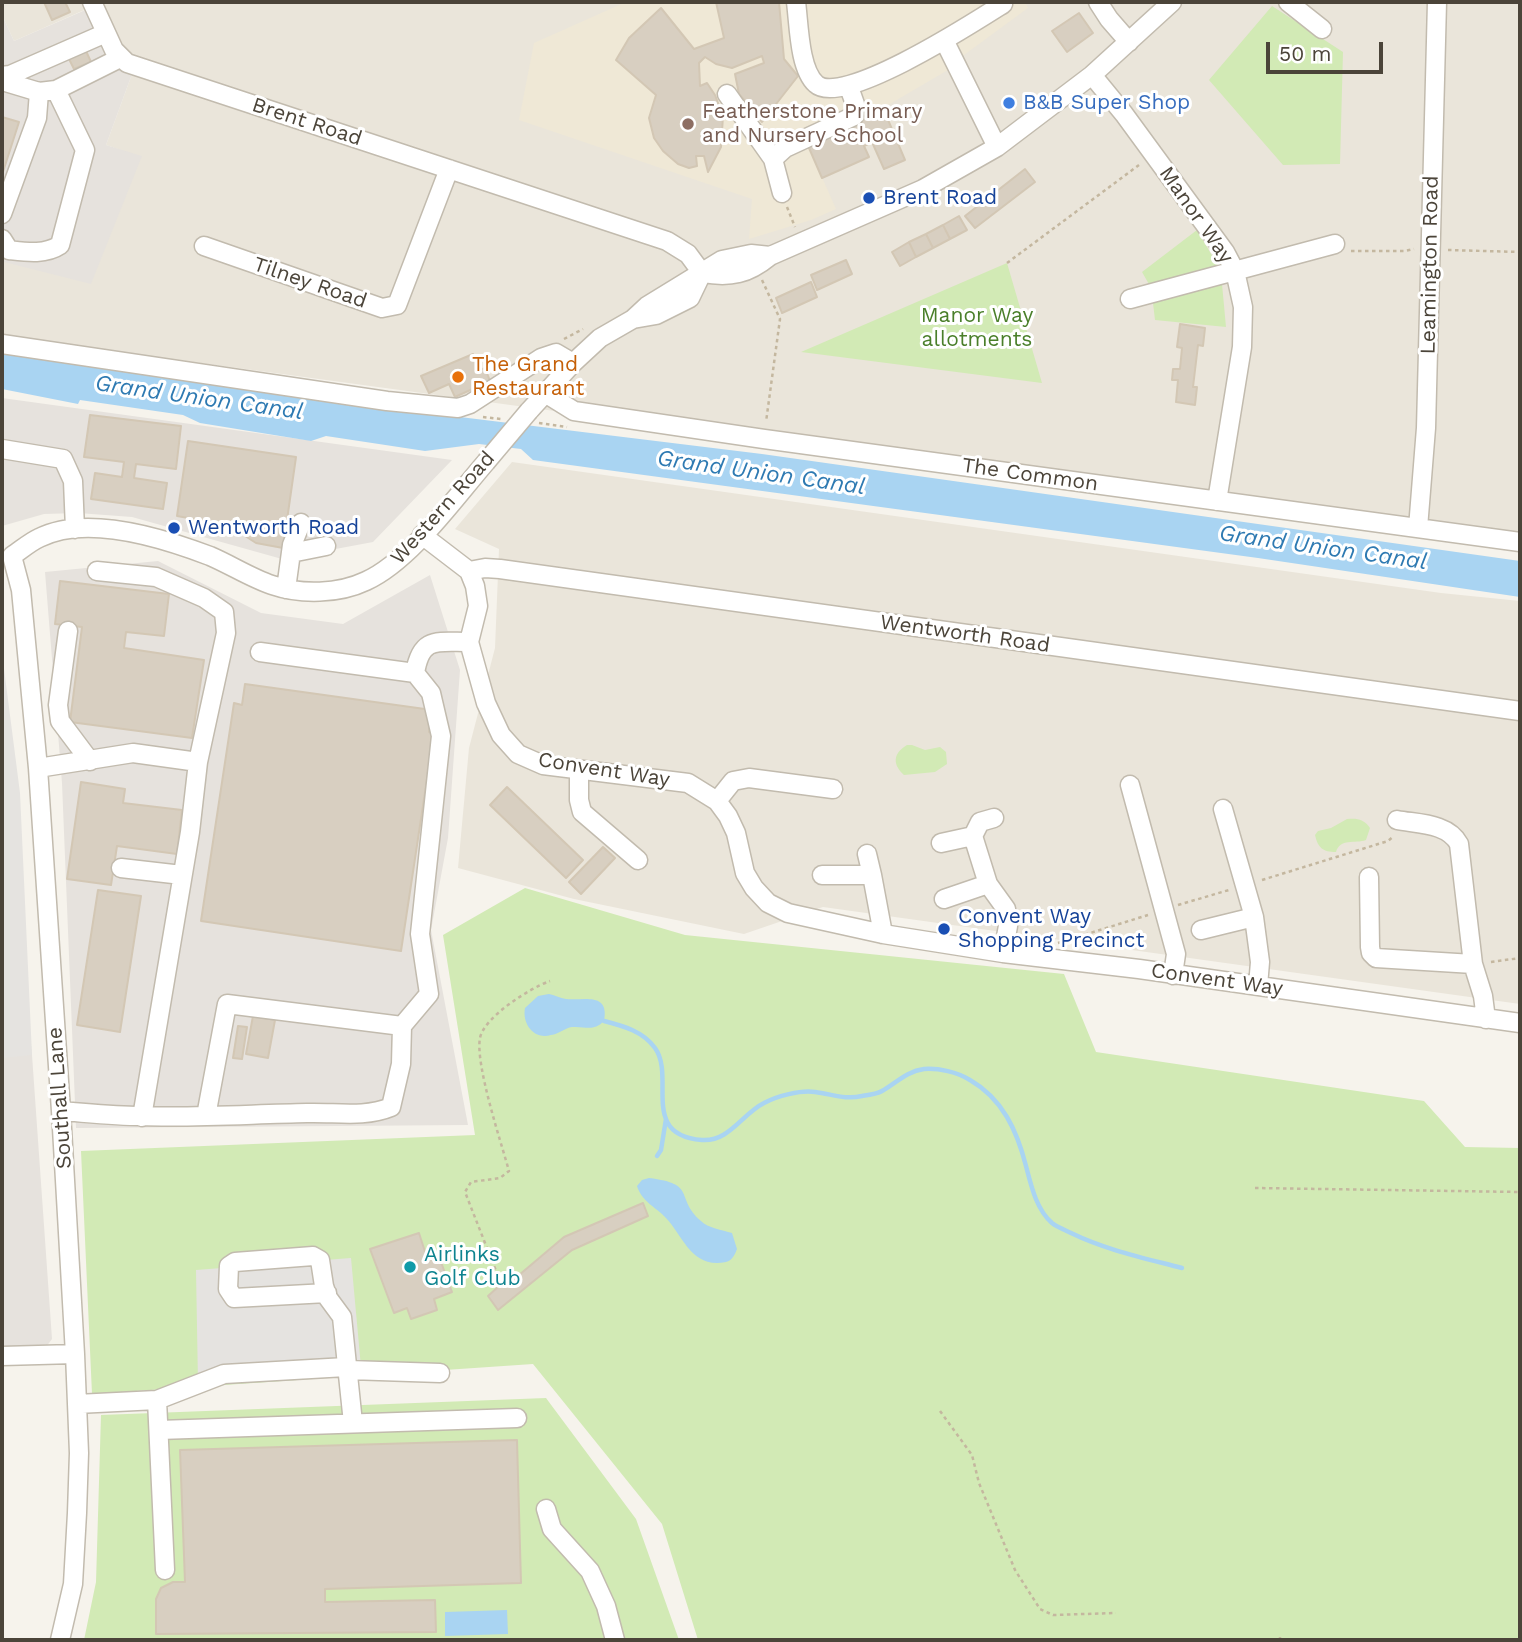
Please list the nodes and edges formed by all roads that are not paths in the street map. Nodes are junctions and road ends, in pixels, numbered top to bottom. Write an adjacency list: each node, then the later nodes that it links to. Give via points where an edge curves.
1 (92, 2): 9 (street)
2 (796, 2): 16 (street, via 806,69 817,85 827,90)
3 (1098, 2): 11 (street)
4 (1172, 2): 11 (street)
5 (1287, 2): 8 (street)
6 (1437, 2): 37 (street, Leamington Road, via 1426,428)
7 (1003, 4): 10 (street)
8 (1322, 29)
9 (106, 33): 12 (street); 14 (street)
10 (945, 41): 16 (street); 19 (street)
11 (1129, 42): 13 (street)
12 (120, 58): 17 (street); 21 (street, Brent Road)
13 (1092, 75): 19 (street); 28 (street, Manor Way)
14 (2, 76)
15 (2, 82): 17 (street)
16 (849, 87): 20 (street, via 855,116 785,148)
17 (47, 91): 23 (street); 24 (street, via 85,150 60,245 31,253 9,250)
18 (727, 94): 20 (street)
19 (997, 147): 27 (street, via 923,189)
20 (773, 159): 22 (street)
21 (449, 169): 26 (street, Tilney Road, via 397,305 382,308); 29 (street, Brent Road, via 667,242 688,254)
22 (782, 193)
23 (2, 214)
24 (2, 239)
25 (1335, 244): 28 (street)
26 (204, 246)
27 (770, 256): 29 (street, via 751,254 722,260); 29 (street, via 756,268 723,276)
28 (1235, 271): 30 (street); 35 (street, Manor Way, via 1243,307 1242,347)
29 (702, 273): 32 (street, Western Road, via 690,298 656,315 633,319 600,338)
30 (1130, 299)
31 (2, 344): 32 (street, via 458,408 541,358 555,353)
32 (573, 363): 33 (street, Western Road)
33 (545, 393): 35 (street, The Common, via 574,411); 39 (street, Western Road, bridge)
34 (2, 449): 38 (street, via 63,459 73,481)
35 (1217, 501): 37 (street, The Common)
36 (301, 523): 42 (street)
37 (1418, 528): 40 (street, The Common)
38 (75, 529): 43 (street, Western Road, via 39,537); 46 (street, Western Road, via 151,537)
39 (422, 535): 45 (street); 46 (street, Western Road, via 395,564 365,582 329,592)
40 (1520, 542)
41 (326, 547): 42 (street)
42 (291, 553): 46 (street)
43 (7, 556): 54 (street, Southall Lane, via 21,590)
44 (97, 570): 53 (street, via 156,577 224,612 226,633)
45 (469, 571): 48 (street, Convent Way, via 478,606); 51 (street, Wentworth Road, via 500,569)
46 (286, 589)
47 (68, 631): 52 (street, via 60,721)
48 (469, 642): 50 (street, via 437,642); 55 (street, Convent Way, via 500,735 518,754 543,765)
49 (260, 652): 50 (street)
50 (415, 673): 82 (street, via 431,693 441,736 420,934 429,994)
51 (1520, 711)
52 (90, 761): 53 (street, via 133,753); 54 (street)
53 (198, 762): 68 (street)
54 (38, 768): 83 (street, Southall Lane)
55 (579, 770): 58 (street, Convent Way, via 688,783); 65 (street, via 582,812)
56 (1130, 785): 78 (street, via 1176,954)
57 (833, 789): 58 (street, via 748,778 733,781)
58 (717, 801): 75 (street, Convent Way, via 736,833 745,873 768,902 788,913)
59 (1223, 809): 73 (street)
60 (994, 818): 62 (street, via 980,822)
61 (1404, 821): 77 (street, via 1446,830 1459,844)
62 (973, 836): 63 (street); 71 (street)
63 (941, 843)
64 (867, 854): 69 (street)
65 (638, 860)
66 (121, 868): 68 (street)
67 (822, 875): 69 (street)
68 (182, 876): 84 (street)
69 (872, 876): 75 (street)
70 (1369, 877): 77 (street, via 1370,947 1376,958)
71 (988, 884): 72 (street); 76 (street, via 1006,909)
72 (944, 900)
73 (1254, 917): 74 (street); 79 (street)
74 (1201, 930)
75 (883, 934): 76 (street, Convent Way)
76 (1003, 953): 78 (street, Convent Way)
77 (1474, 964): 80 (street)
78 (1173, 975): 79 (street, Convent Way)
79 (1258, 986): 80 (street, Convent Way)
80 (1486, 1018): 81 (street, Convent Way)
81 (1520, 1024)
82 (402, 1026): 85 (street, via 401,1064 391,1107 374,1114); 85 (street, via 227,1004)
83 (61, 1111): 84 (street); 87 (street, Southall Lane)
84 (142, 1116): 85 (street)
85 (206, 1116)
86 (327, 1293): 86 (street, via 320,1259 313,1256 229,1266 228,1289 234,1298); 89 (street, via 342,1317)
87 (75, 1354): 88 (street); 92 (street, Southall Lane)
88 (2, 1356)
89 (346, 1367): 90 (street); 91 (street, via 224,1374); 94 (street)
90 (440, 1373)
91 (157, 1399): 92 (street); 95 (street)
92 (77, 1404): 98 (street, Southall Lane, via 72,1584)
93 (517, 1418): 94 (street)
94 (353, 1423): 95 (street)
95 (159, 1430): 97 (street)
96 (546, 1509): 99 (street, via 552,1529 590,1571)
97 (164, 1570)
98 (60, 1640)
99 (615, 1640)

